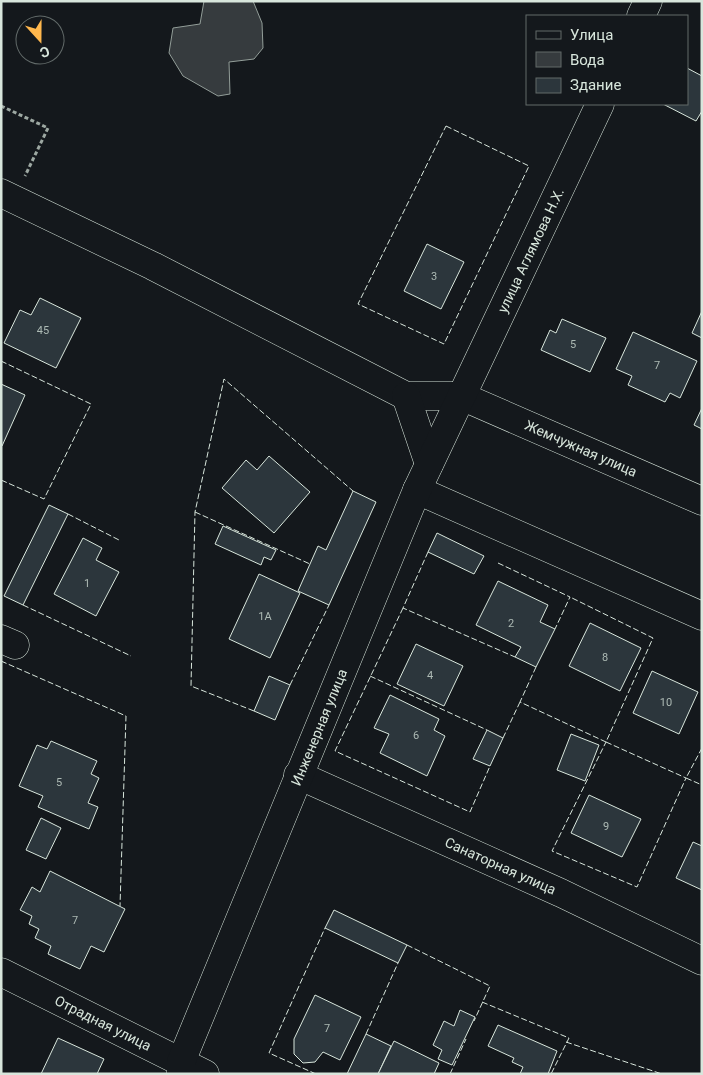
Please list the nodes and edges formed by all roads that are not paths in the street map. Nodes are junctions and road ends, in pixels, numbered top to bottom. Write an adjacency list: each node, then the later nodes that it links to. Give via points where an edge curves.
1 (648, 1): 2 (street)
2 (641, 15)
3 (600, 105): 6 (street, улица Аглямова Н.Х.)
4 (8, 196): 5 (street, via 153,266)
5 (406, 396): 6 (street); 7 (street)
6 (461, 396): 7 (street, Инженерная улица); 9 (street, Жемчужная улица)
7 (429, 464): 8 (street, Инженерная улица)
8 (417, 490): 10 (street); 11 (street, Инженерная улица)
9 (702, 500)
10 (702, 616)
11 (298, 775): 12 (street, Санаторная улица, via 562,893); 14 (street, Инженерная улица)
12 (702, 961)
13 (1, 972): 14 (street, Отрадная улица)
14 (181, 1068): 15 (street, Отрадная улица)
15 (205, 1074)

